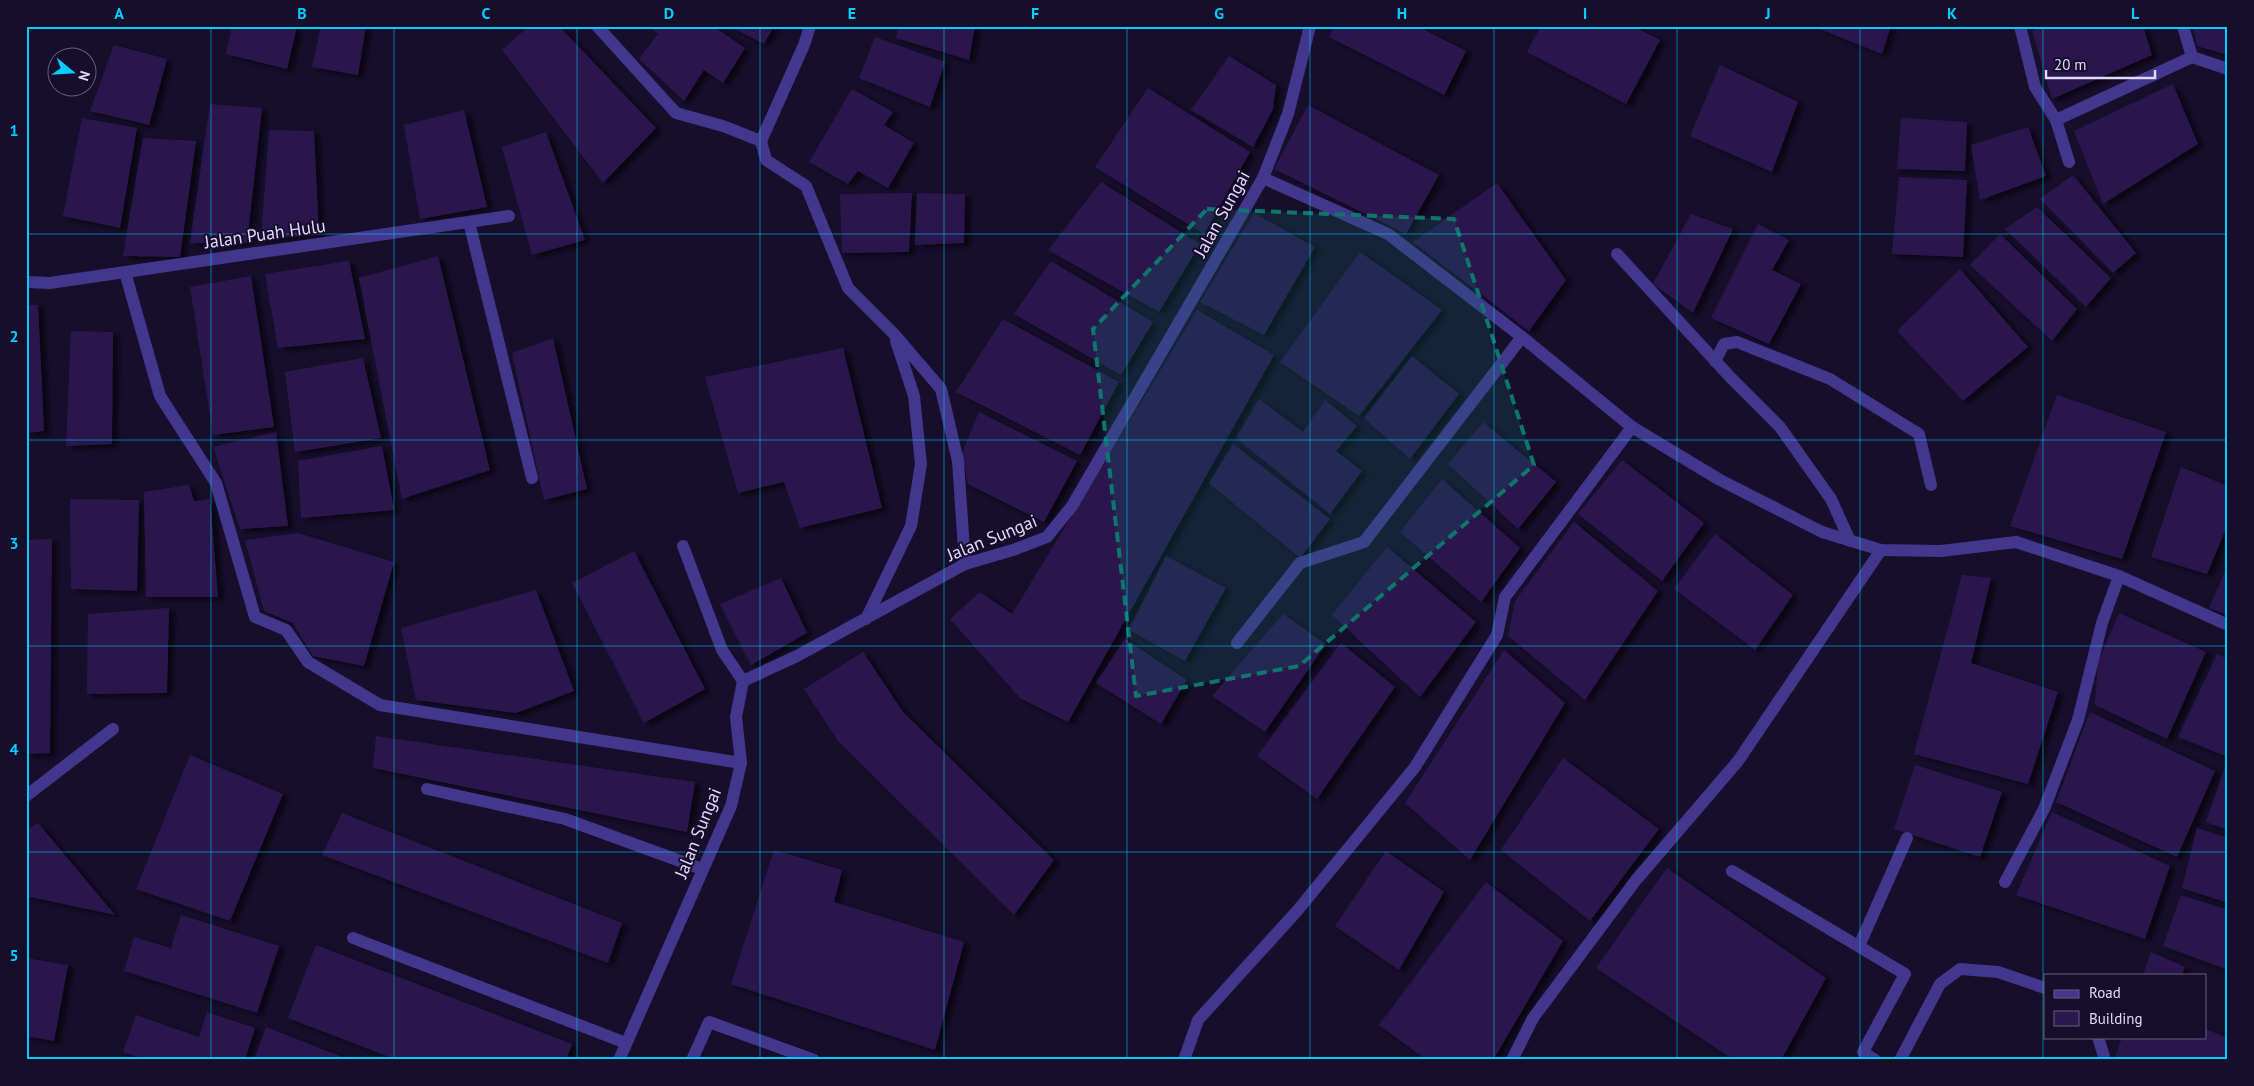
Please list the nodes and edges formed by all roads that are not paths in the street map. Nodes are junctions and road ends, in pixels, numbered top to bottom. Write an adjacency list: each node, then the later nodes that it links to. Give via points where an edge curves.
1 (597, 26): 9 (street, via 676,113)
2 (810, 26): 9 (street)
3 (1310, 26): 11 (street, Jalan Sungai, via 1288,114)
4 (2020, 26): 8 (street, via 2036,87)
5 (2184, 26): 6 (street)
6 (2192, 57): 7 (street); 8 (street)
7 (2228, 69)
8 (2056, 120): 10 (street)
9 (762, 141): 17 (street, via 766,160 806,186 848,288)
10 (2069, 162)
11 (1263, 178): 18 (street, via 1388,234); 26 (street, Jalan Sungai, via 1072,506 1048,537)
12 (509, 216): 13 (street, Jalan Puah Hulu)
13 (468, 222): 15 (street, Jalan Puah Hulu); 21 (street)
14 (1617, 254): 19 (street)
15 (125, 272): 16 (street, Jalan Puah Hulu, via 50,283); 33 (street, via 160,396 216,483 255,617 286,630 308,662 380,706)
16 (26, 282)
17 (894, 334): 26 (street, via 941,389 958,462); 28 (street, via 914,396 922,464 911,526)
18 (1522, 337): 20 (street); 30 (street, via 1364,542 1300,563)
19 (1715, 361): 22 (street, via 1724,344 1737,342 1830,379 1919,434); 23 (street, via 1780,427 1831,499)
20 (1632, 427): 23 (street, via 1720,480 1822,532); 48 (street, via 1505,597 1496,635 1415,767 1297,911 1198,1020)
21 (532, 478)
22 (1931, 485)
23 (1850, 541): 25 (street)
24 (683, 546): 31 (street, via 722,650)
25 (1881, 550): 27 (street, via 1941,551 2016,542); 49 (street, via 1738,761 1636,880 1533,1018)
26 (965, 564): 28 (street, Jalan Sungai)
27 (2120, 576): 29 (street); 39 (street, via 2102,624 2078,720 2044,809)
28 (866, 620): 31 (street, Jalan Sungai)
29 (2228, 626)
30 (1237, 643)
31 (743, 681): 33 (street, Jalan Sungai, via 736,716)
32 (113, 729): 35 (street)
33 (741, 763): 37 (street, Jalan Sungai, via 731,806)
34 (427, 790): 37 (street, via 564,819)
35 (26, 796)
36 (1907, 838): 41 (street)
37 (702, 870): 44 (street, Jalan Sungai)
38 (1732, 871): 41 (street)
39 (2005, 882)
40 (353, 938): 44 (street)
41 (1859, 946): 50 (street, via 1905,974 1863,1052)
42 (2044, 988): 51 (street, via 1998,972 1960,969 1940,984)
43 (2098, 1038): 52 (street)
44 (626, 1043): 45 (street, Jalan Sungai)
45 (619, 1060)
46 (692, 1060): 47 (street, via 709,1022)
47 (814, 1060)
48 (1184, 1060)
49 (1512, 1060)
50 (1875, 1060)
51 (1900, 1060)
52 (2104, 1060)

